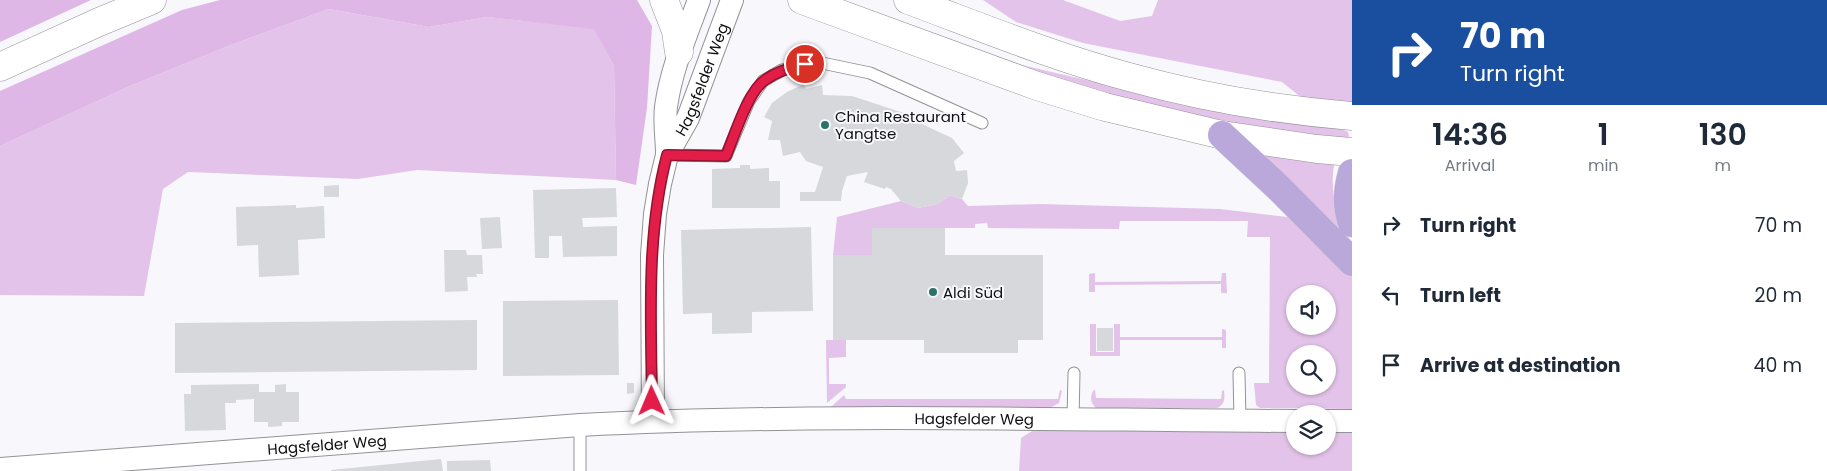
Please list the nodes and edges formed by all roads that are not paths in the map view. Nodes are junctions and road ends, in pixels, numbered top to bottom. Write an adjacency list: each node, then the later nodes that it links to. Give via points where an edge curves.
1 (152, 0): 8 (street)
2 (664, 0): 7 (street, via 676,31)
3 (699, 0): 7 (street, Hagsfelder Weg)
4 (732, 0): 13 (street, Hagsfelder Weg, via 688,118)
5 (802, 0): 11 (street, via 1037,86 1105,107)
6 (908, 0): 9 (street, via 1041,49 1129,77 1210,96)
7 (679, 52): 13 (street, Hagsfelder Weg, via 666,109)
8 (0, 67)
9 (1352, 116)
10 (982, 124): 13 (lane, via 870,73 822,63 805,64 782,70 763,81 749,101 726,156)
11 (1222, 135): 12 (street); 16 (highway, via 1282,190)
12 (1352, 152)
13 (667, 155): 21 (street, Hagsfelder Weg, via 655,214 652,255)
14 (1352, 173): 15 (highway, via 1347,189)
15 (1352, 223)
16 (1352, 262)
17 (1074, 373): 19 (lane)
18 (1239, 373): 20 (lane)
19 (1073, 419): 20 (street, Hagsfelder Weg); 21 (street, Hagsfelder Weg)
20 (1240, 420): 22 (street, Hagsfelder Weg)
21 (653, 421): 25 (street, Hagsfelder Weg)
22 (1286, 421)
23 (1336, 421): 24 (street)
24 (1352, 421)
25 (580, 424): 26 (street, Hagsfelder Weg); 27 (lane)
26 (0, 469)
27 (580, 471)

